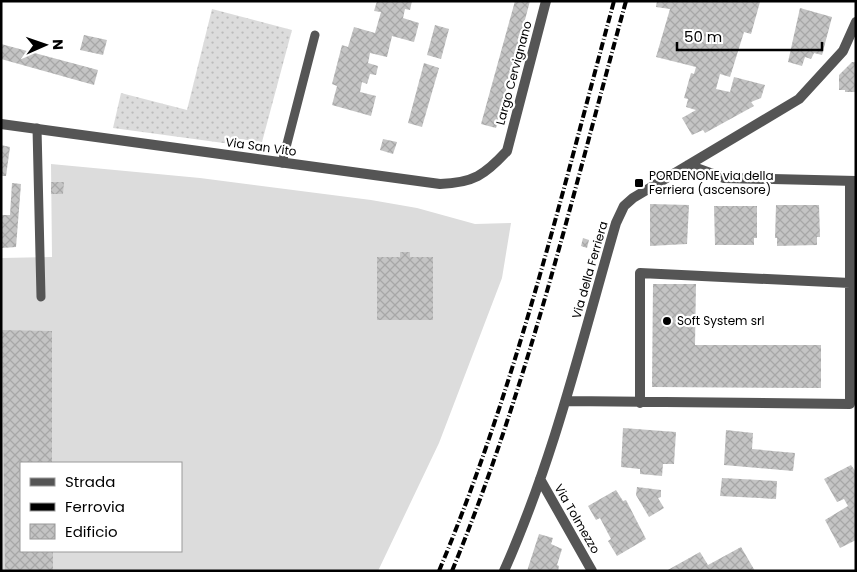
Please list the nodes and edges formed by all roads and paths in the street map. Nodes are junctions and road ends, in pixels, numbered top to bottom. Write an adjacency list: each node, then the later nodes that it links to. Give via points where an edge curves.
1 (546, 1): 6 (street, Largo Cervignano)
2 (856, 22): 8 (street, Via della Ferriera, via 843,50 799,99)
3 (315, 35): 7 (lane)
4 (1, 124): 5 (street, Via San Vito)
5 (38, 128): 7 (street, Via San Vito); 11 (lane)
6 (506, 151): 7 (street, Via San Vito, via 490,170 473,180 455,184)
7 (282, 163)
8 (688, 165): 9 (street, via 724,178); 12 (street, Via della Ferriera, via 624,206 616,223)
9 (853, 181): 10 (street)
10 (850, 283): 13 (street, via 850,404); 13 (street, via 640,274)
11 (42, 298)
12 (566, 401): 13 (street); 14 (street, Via della Ferriera)
13 (640, 404)
14 (540, 479): 15 (street, Via della Ferriera); 16 (street, Via Tolmezzo)
15 (504, 571)
16 (592, 571)

